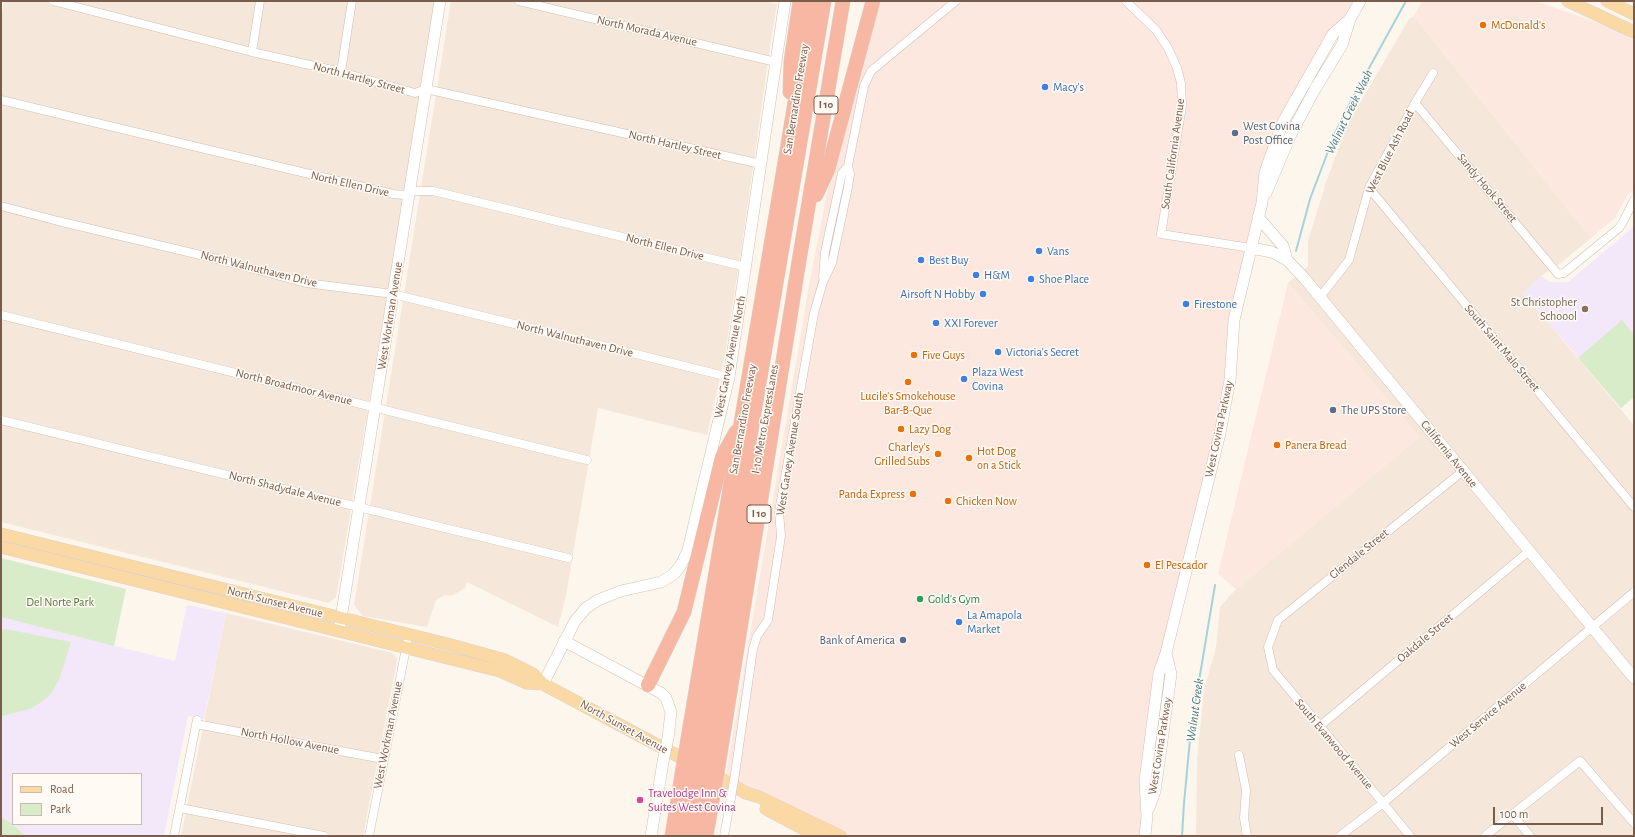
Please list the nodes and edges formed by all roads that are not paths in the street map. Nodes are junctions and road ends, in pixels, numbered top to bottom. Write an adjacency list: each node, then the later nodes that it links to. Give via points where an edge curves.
1 (53, 1): 20 (street, North Hartley Street)
2 (260, 1): 20 (street)
3 (352, 1): 22 (street)
4 (440, 1): 24 (street, West Workman Avenue)
5 (519, 1): 21 (street, North Morada Avenue)
6 (785, 1): 21 (street, West Garvey Avenue North)
7 (800, 1): 27 (highway, via 791,61)
8 (812, 1): 27 (highway, San Bernardino Freeway / I 10)
9 (824, 1): 69 (highway, I-10 Metro ExpressLanes)
10 (835, 1): 69 (highway, I-10 Metro ExpressLanes)
11 (843, 1): 33 (highway, San Bernardino Freeway / I 10)
12 (873, 1): 33 (highway, via 828,169)
13 (956, 1): 88 (street, West Garvey Avenue South, bridge, via 871,71 864,86 848,166 842,173 825,252 823,282 814,313 778,512 781,536 768,620 757,636 753,649)
14 (1126, 1): 35 (street, South California Avenue, via 1156,30 1168,48 1181,83 1182,106 1161,234)
15 (1360, 1): 34 (street, West Covina Parkway, via 1350,19 1333,34 1283,122 1265,172)
16 (1568, 1): 19 (main road)
17 (1607, 1): 18 (main road)
18 (1634, 14)
19 (1634, 30)
20 (252, 52): 22 (street, North Hartley Street)
21 (776, 62): 28 (street, West Garvey Avenue North)
22 (341, 72): 24 (street, North Hartley Street, via 415,93)
23 (1433, 73): 26 (street, West Blue Ash Road)
24 (426, 89): 28 (street, North Hartley Street); 30 (street, West Workman Avenue)
25 (1, 100): 30 (street, North Ellen Drive, via 393,194 404,195)
26 (1415, 103): 29 (street, West Blue Ash Road); 31 (street, Sandy Hook Street, via 1558,274 1564,272 1619,228)
27 (787, 158): 44 (highway, San Bernardino Freeway / I 10)
28 (761, 164): 37 (street, West Garvey Avenue North)
29 (1369, 188): 39 (street, West Blue Ash Road, via 1349,260); 48 (street, South Saint Malo Street)
30 (410, 190): 37 (street, North Ellen Drive, via 433,191); 38 (street, West Workman Avenue)
31 (1634, 200)
32 (1, 206): 38 (street, North Walnuthaven Drive, via 306,283)
33 (808, 210): 69 (highway, San Bernardino Freeway / I 10)
34 (1258, 217): 35 (street, West Covina Parkway); 36 (street, via 1283,246)
35 (1251, 248): 36 (street, California Avenue, via 1272,252); 61 (street, West Covina Parkway, via 1234,320 1230,380 1220,432)
36 (1286, 260): 39 (street, California Avenue)
37 (746, 267): 41 (street, West Garvey Avenue North)
38 (393, 294): 41 (street, North Walnuthaven Drive); 42 (street, West Workman Avenue)
39 (1320, 297): 46 (street, California Avenue)
40 (1, 315): 42 (street, North Broadmoor Avenue)
41 (729, 377): 58 (street, West Garvey Avenue North, via 688,550 680,565 674,574 661,582 621,591 598,600 586,608 575,621)
42 (375, 407): 45 (street, North Broadmoor Avenue); 47 (street, West Workman Avenue)
43 (1, 420): 47 (street, North Shadydale Avenue)
44 (742, 421): 64 (highway, via 722,457 684,612); 69 (highway, San Bernardino Freeway / I 10)
45 (587, 460)
46 (1463, 470): 51 (street, California Avenue); 60 (street, Glendale Street, via 1278,620)
47 (359, 507): 52 (street, North Shadydale Avenue); 54 (street, West Workman Avenue)
48 (1634, 507)
49 (1, 534): 54 (main road, North Sunset Avenue)
50 (1, 547): 56 (main road, North Sunset Avenue)
51 (1529, 551): 55 (street, California Avenue); 66 (street, Oakdale Street)
52 (568, 558)
53 (1634, 592): 55 (street, West Service Avenue)
54 (342, 618): 56 (street, West Workman Avenue); 57 (main road, North Sunset Avenue)
55 (1592, 627): 62 (street, California Avenue); 74 (street, West Service Avenue)
56 (339, 631): 59 (main road, North Sunset Avenue)
57 (410, 634): 59 (street, West Workman Avenue); 63 (main road, North Sunset Avenue, via 505,660 533,674)
58 (564, 641): 63 (street, West Garvey Avenue North); 64 (street)
59 (406, 647): 63 (main road, North Sunset Avenue, via 500,671 527,683); 68 (street, West Workman Avenue)
60 (1268, 647): 66 (street, South Evanwood Avenue, via 1273,670)
61 (1166, 653): 65 (street, West Covina Parkway); 70 (street, West Covina Parkway, via 1170,674)
62 (1634, 678)
63 (543, 684): 69 (main road, North Sunset Avenue)
64 (648, 685): 83 (street, bridge, via 662,693 670,705 668,738)
65 (1155, 696): 70 (street, via 1160,698 1154,753); 72 (street, West Covina Parkway)
66 (1320, 726): 74 (street, South Evanwood Avenue)
67 (1239, 755): 92 (street, via 1246,790 1244,818)
68 (384, 760): 76 (street, North Hollow Avenue, via 196,721); 82 (street, West Workman Avenue)
69 (702, 760): 71 (highway, San Bernardino Freeway / I 10, bridge); 71 (highway, I-10 Metro ExpressLanes, bridge); 73 (main road, North Sunset Avenue); 87 (highway, San Bernardino Freeway / I 10, bridge, via 714,790)
70 (1159, 763): 75 (street, West Covina Parkway, via 1155,791)
71 (692, 779): 84 (highway, San Bernardino Freeway / I 10); 85 (highway, I-10 Metro ExpressLanes); 86 (highway, I-10 Metro ExpressLanes)
72 (1145, 781): 75 (street, via 1150,790); 78 (street, West Covina Parkway)
73 (746, 794): 89 (main road, via 756,803); 90 (main road, via 759,797)
74 (1383, 803): 93 (street, West Service Avenue); 94 (street, South Evanwood Avenue)
75 (1150, 804): 78 (street, West Covina Parkway)
76 (180, 808): 80 (street); 81 (street)
77 (1513, 815): 79 (street, via 1580,761); 95 (street); 96 (street)
78 (1147, 816): 91 (street, West Covina Parkway)
79 (1634, 823)
80 (174, 836)
81 (324, 836)
82 (369, 836)
83 (651, 836)
84 (672, 836)
85 (682, 836)
86 (692, 836)
87 (706, 836)
88 (724, 836)
89 (817, 836)
90 (840, 836)
91 (1146, 836)
92 (1247, 836)
93 (1340, 836)
94 (1410, 836)
95 (1485, 836)
96 (1530, 836)

